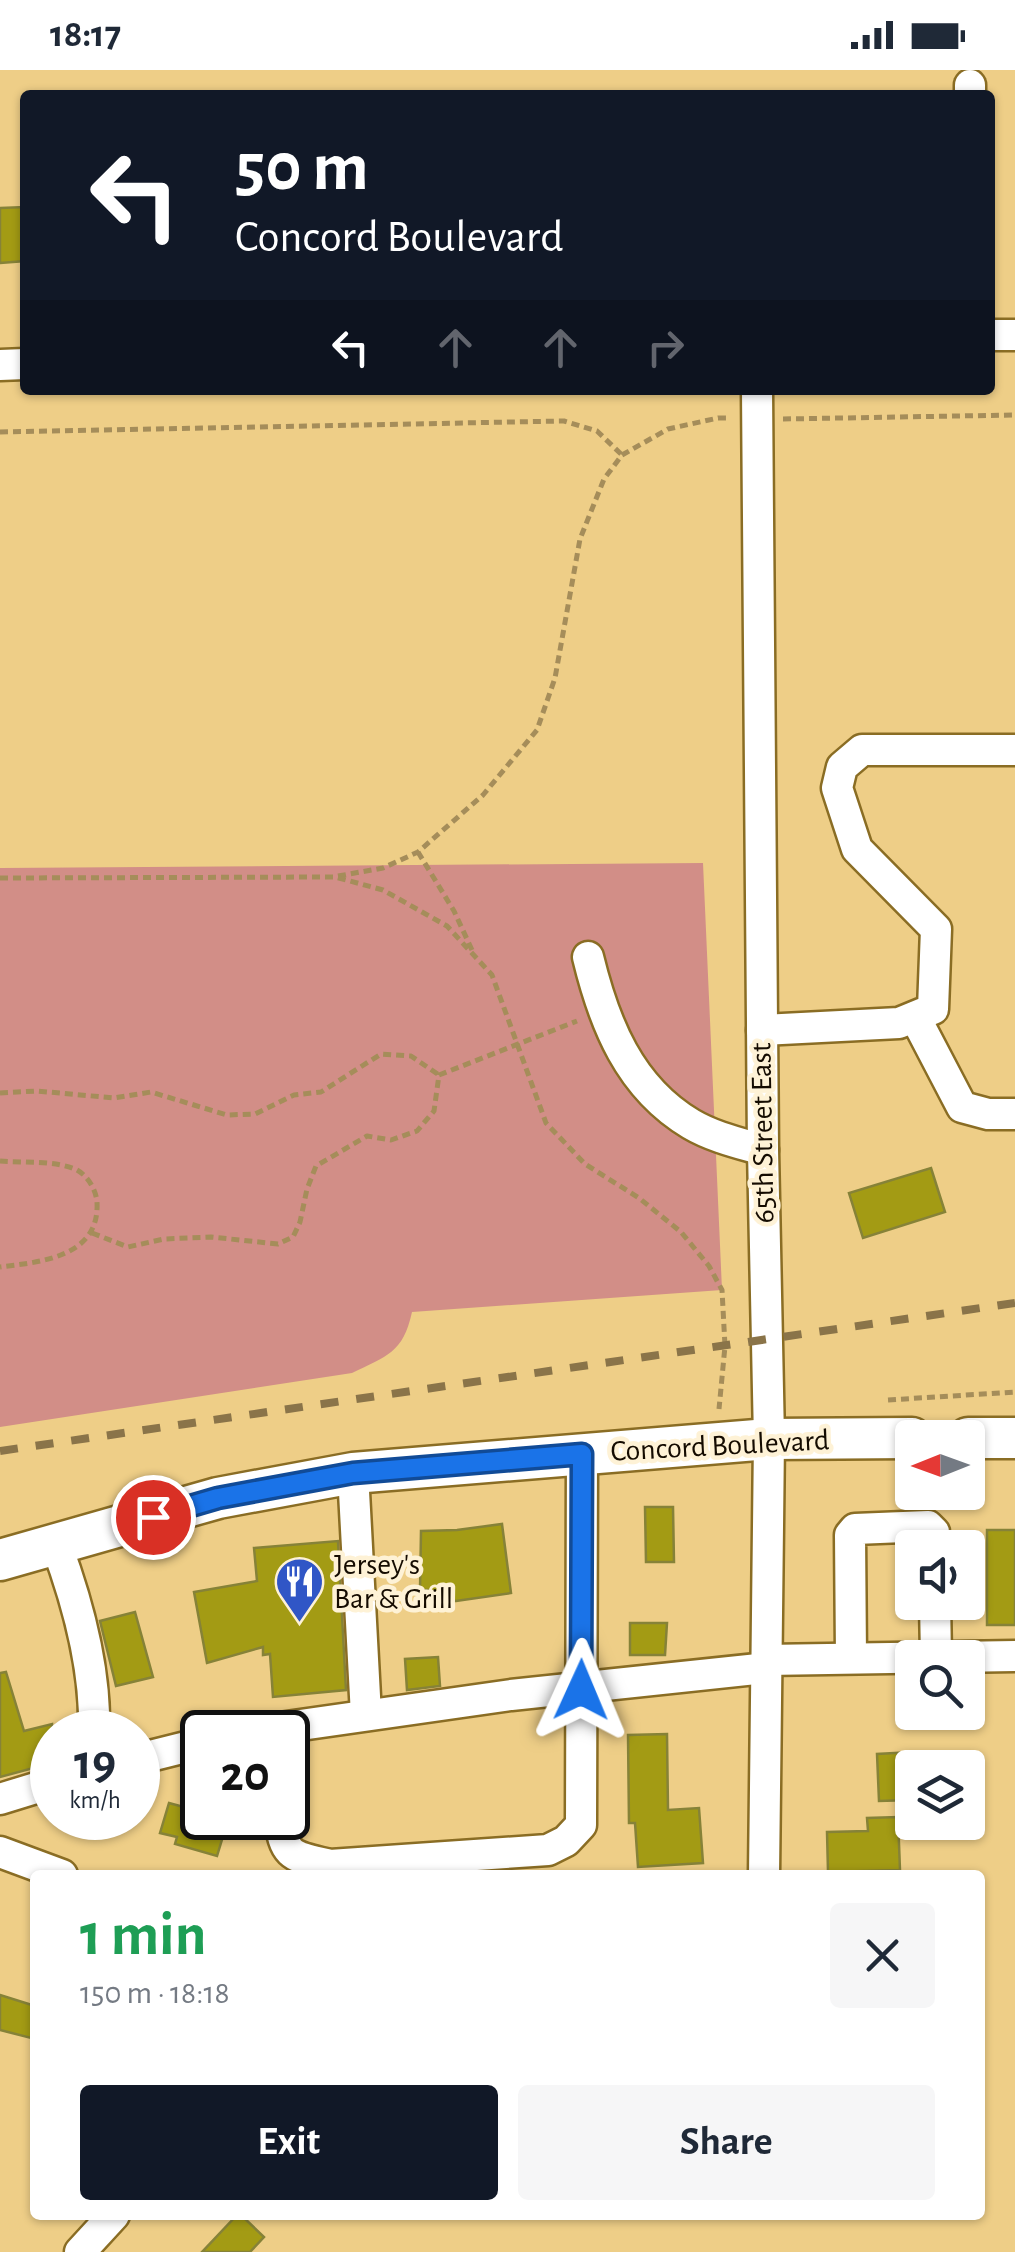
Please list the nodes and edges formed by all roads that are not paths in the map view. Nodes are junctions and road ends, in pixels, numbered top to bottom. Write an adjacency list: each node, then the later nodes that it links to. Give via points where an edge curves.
1 (757, 404): 5 (street, 65th Street East)
2 (1015, 750): 4 (street, via 862,750 842,768 838,788 857,848 936,928 933,1009)
3 (588, 957): 7 (street, via 612,1036 661,1102 704,1130)
4 (915, 1017): 5 (street, via 898,1024); 6 (street, via 962,1106)
5 (762, 1030): 7 (street, 65th Street East)
6 (1015, 1114)
7 (763, 1150): 8 (street, 65th Street East)
8 (768, 1424): 9 (main road, Concord Boulevard); 12 (main road, Concord Boulevard); 21 (street, 65th Street East)
9 (895, 1436)
10 (985, 1438): 11 (main road)
11 (1015, 1438)
12 (582, 1454): 13 (main road, Concord Boulevard); 22 (street)
13 (353, 1473): 15 (main road, Concord Boulevard, via 218,1498); 24 (street)
14 (932, 1530): 20 (street, via 855,1528)
15 (56, 1544): 16 (main road, Concord Boulevard); 23 (street, via 83,1637)
16 (0, 1560)
17 (985, 1656): 18 (street)
18 (1015, 1656)
19 (895, 1657): 20 (street)
20 (850, 1658): 21 (street)
21 (766, 1664): 22 (street); 31 (street, 65th Street East)
22 (581, 1690): 24 (street); 28 (street, via 581,1825 566,1841 548,1850 330,1866 299,1858)
23 (92, 1710)
24 (366, 1715): 25 (street)
25 (310, 1724)
26 (30, 1790): 27 (street)
27 (0, 1800)
28 (282, 1840)
29 (0, 1852): 30 (street)
30 (49, 1870)
31 (764, 1870)
32 (109, 2220): 33 (street)
33 (80, 2252)

